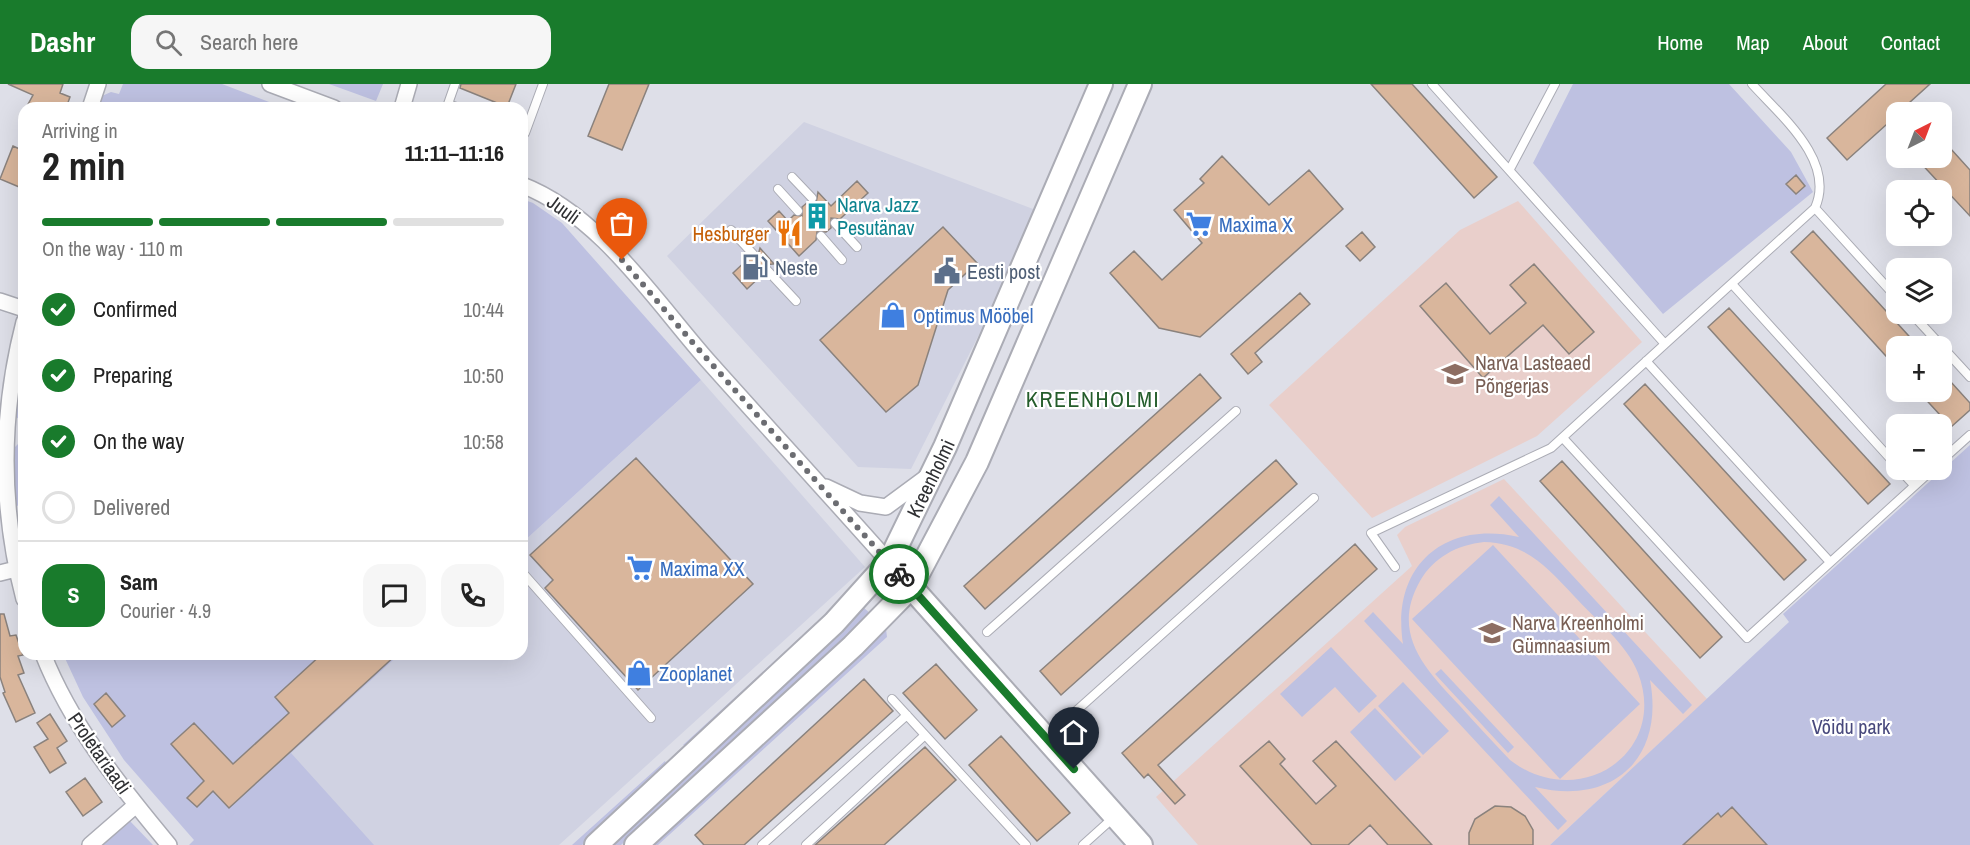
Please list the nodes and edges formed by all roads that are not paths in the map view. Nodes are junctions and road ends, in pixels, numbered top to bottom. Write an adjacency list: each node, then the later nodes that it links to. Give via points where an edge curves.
1 (98, 84): 11 (street)
2 (270, 84): 12 (street)
3 (409, 84): 13 (street)
4 (455, 84): 14 (lane)
5 (543, 84): 15 (lane)
6 (1101, 84): 23 (main road, Kreenholmi)
7 (1140, 84): 27 (main road, Kreenholmi)
8 (1432, 84): 16 (lane)
9 (1555, 84): 16 (lane)
10 (1752, 84): 21 (lane, via 1811,155 1821,194)
11 (92, 102)
12 (318, 102)
13 (404, 102)
14 (449, 102)
15 (528, 125)
16 (1510, 169): 38 (lane)
17 (792, 177): 20 (lane)
18 (528, 187): 50 (street, Juuli, via 573,214 622,260)
19 (778, 189): 22 (lane)
20 (812, 198)
21 (1815, 208): 32 (lane); 33 (lane)
22 (798, 211)
23 (1042, 222): 27 (main road); 47 (main road, Kreenholmi)
24 (835, 223): 28 (lane)
25 (731, 230): 29 (lane)
26 (821, 236): 30 (lane)
27 (1074, 236): 60 (main road, Kreenholmi, via 977,462)
28 (857, 247)
29 (753, 254)
30 (842, 260)
31 (767, 270): 35 (lane)
32 (1732, 284): 38 (lane); 46 (lane)
33 (1886, 286)
34 (0, 301): 36 (street)
35 (796, 301)
36 (18, 307)
37 (1921, 324): 41 (lane)
38 (1665, 344): 40 (lane)
39 (18, 348): 56 (street, via 4,440 7,515)
40 (1646, 361): 44 (lane); 54 (lane)
41 (1970, 377)
42 (1236, 411): 61 (lane)
43 (1970, 435): 45 (lane)
44 (1563, 438): 54 (lane, via 1747,638); 55 (lane, via 1551,448 1371,533)
45 (1952, 451)
46 (1886, 454)
47 (933, 471): 50 (street, via 886,507 860,503); 53 (main road, Kreenholmi)
48 (1909, 480): 51 (lane)
49 (1920, 480): 51 (lane)
50 (818, 483): 53 (street, Juuli)
51 (1914, 485): 54 (lane)
52 (1314, 498): 67 (lane)
53 (889, 562): 60 (street, Juuli); 72 (main road, Kreenholmi, via 834,623)
54 (1830, 562)
55 (1395, 567)
56 (16, 569): 57 (street); 58 (street)
57 (0, 573)
58 (18, 576)
59 (528, 579): 65 (lane)
60 (911, 587): 67 (main road); 73 (main road, Kreenholmi, via 853,646)
61 (987, 632)
62 (45, 660): 68 (street, Proletariaadi, via 77,722)
63 (892, 699): 64 (lane)
64 (907, 715): 66 (lane); 74 (lane)
65 (651, 718)
66 (925, 735): 75 (lane); 76 (lane)
67 (1046, 738): 69 (main road)
68 (136, 805): 70 (street); 71 (street, Proletariaadi)
69 (1115, 816): 77 (lane); 78 (main road)
70 (90, 845)
71 (169, 845)
72 (596, 845)
73 (636, 845)
74 (762, 845)
75 (806, 845)
76 (1026, 845)
77 (1083, 845)
78 (1141, 845)

